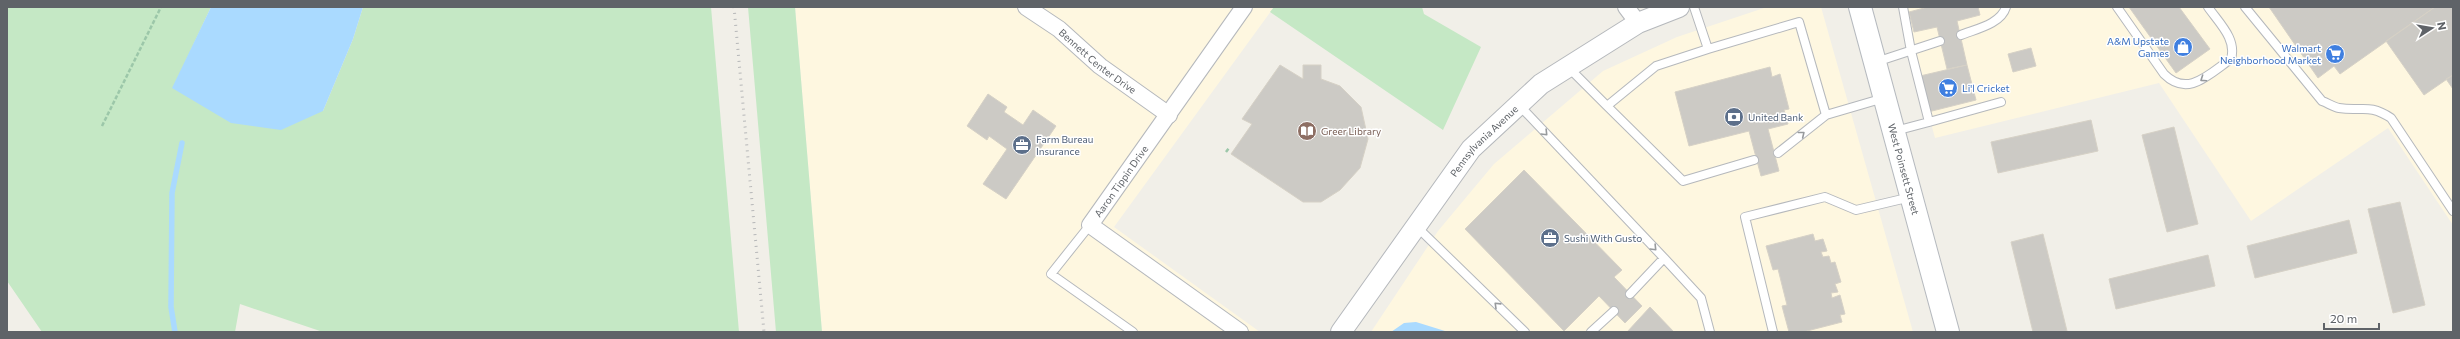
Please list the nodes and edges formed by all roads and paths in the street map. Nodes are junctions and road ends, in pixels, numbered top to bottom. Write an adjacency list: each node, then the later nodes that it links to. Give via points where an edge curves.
1 (161, 7): 27 (path)
2 (1026, 7): 24 (street, Bennett Center Drive, via 1059,29 1100,66)
3 (1626, 7): 13 (street)
4 (1679, 7): 13 (street, Pennsylvania Avenue)
5 (1694, 7): 16 (lane)
6 (1860, 7): 18 (main road, West Poinsett Street)
7 (1903, 7): 17 (lane)
8 (2006, 7): 14 (lane, via 2004,15 1991,23)
9 (2117, 7): 10 (lane, one-way to 9, via 2232,41 2232,59 2196,84 2186,85 2171,81 2164,74)
10 (2208, 7)
11 (2245, 7): 34 (lane, via 2322,101 2337,108 2367,107 2391,118)
12 (1242, 8): 24 (street, Aaron Tippin Drive)
13 (1638, 22): 19 (street, Pennsylvania Avenue)
14 (1960, 35)
15 (1940, 41): 17 (lane)
16 (1708, 49): 23 (lane, via 1656,66); 25 (lane, via 1799,22)
17 (1911, 51): 18 (lane); 26 (lane)
18 (1875, 62): 20 (main road, West Poinsett Street)
19 (1568, 67): 22 (street, Pennsylvania Avenue, via 1541,84); 23 (lane)
20 (1885, 98): 25 (lane); 28 (main road, West Poinsett Street)
21 (2001, 102): 26 (lane)
22 (1518, 105): 36 (street, Pennsylvania Avenue, via 1471,148); 37 (lane, one-way to 37)
23 (1607, 106): 32 (lane, via 1683,181)
24 (1169, 115): 35 (street, Aaron Tippin Drive)
25 (1826, 115): 31 (lane, one-way to 25)
26 (1929, 122): 28 (lane)
27 (102, 126)
28 (1894, 131): 33 (main road, West Poinsett Street)
29 (1229, 148): 30 (path)
30 (1226, 152)
31 (1778, 153)
32 (1754, 160)
33 (1912, 197): 46 (lane, via 1856,210 1825,197 1745,217); 47 (main road, West Poinsett Street)
34 (2453, 211)
35 (1090, 225): 40 (lane, via 1051,274); 41 (street, Aaron Tippin Drive)
36 (1416, 226): 42 (street, Pennsylvania Avenue); 43 (lane, one-way to 36)
37 (1664, 258): 38 (lane); 45 (lane, via 1701,298)
38 (1630, 294)
39 (1614, 311): 44 (lane)
40 (1132, 332)
41 (1240, 332)
42 (1341, 332)
43 (1525, 332)
44 (1592, 332)
45 (1710, 332)
46 (1773, 332)
47 (1948, 332)

